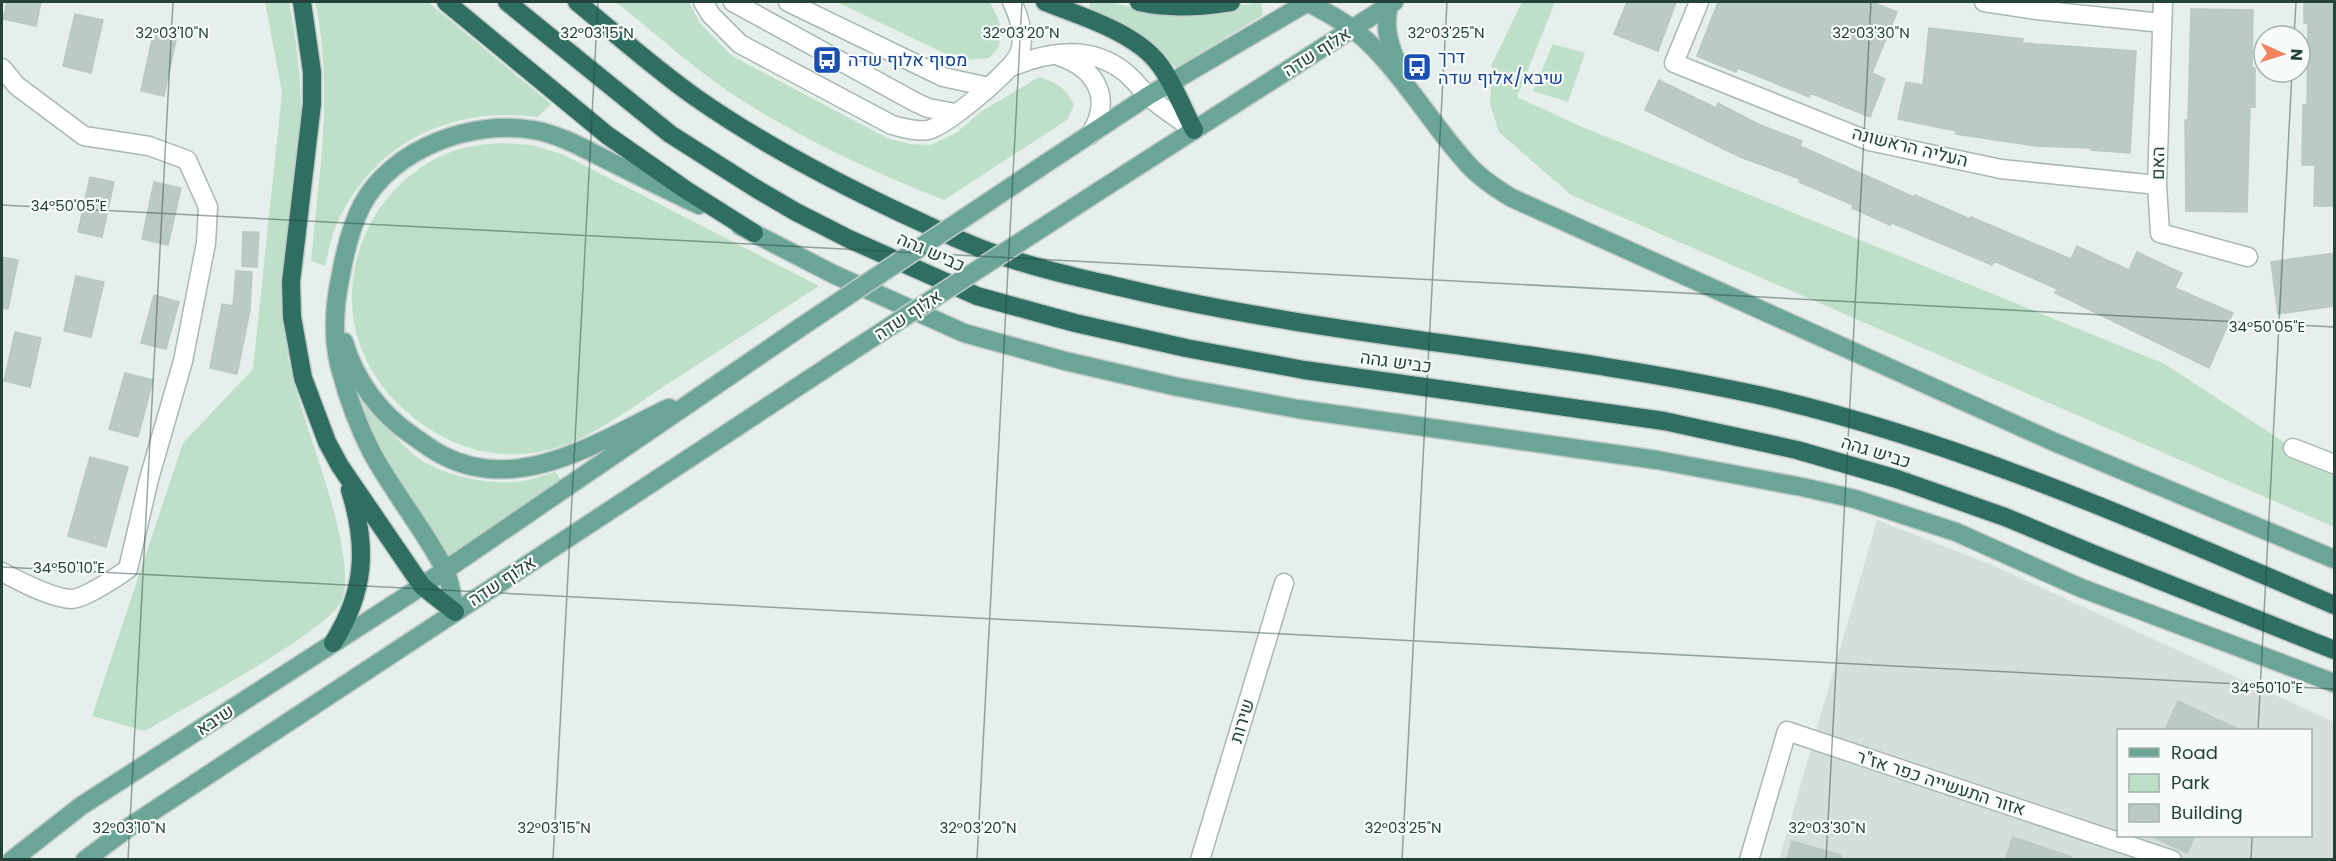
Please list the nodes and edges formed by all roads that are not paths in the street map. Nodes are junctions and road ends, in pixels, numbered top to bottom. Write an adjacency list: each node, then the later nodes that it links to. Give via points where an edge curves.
1 (302, 2): 36 (highway, via 312,72 312,104 291,282 292,317 303,378)
2 (446, 2): 30 (highway, via 607,135)
3 (507, 2): 45 (highway, כביש גהה, via 670,134 745,182 849,239 977,296 1186,348 1304,370 1664,421 1797,450 1897,479 2005,517)
4 (577, 2): 42 (highway, כביש גהה, via 696,97 778,150 817,173 992,253 1195,305 1311,326 1672,377 1808,407 1911,436 2037,481)
5 (704, 2): 26 (street, via 711,15 740,44 892,125 928,130)
6 (733, 2): 26 (street, via 915,102)
7 (788, 2): 24 (street, via 943,77)
8 (1012, 2): 20 (street, via 1022,35 1020,52)
9 (1045, 2): 22 (highway, via 1104,26 1143,48 1159,64)
10 (1139, 2): 11 (highway, via 1192,7)
11 (1231, 2)
12 (1308, 2): 18 (main road); 22 (main road)
13 (1699, 2): 29 (street, העליה הראשונה, via 1674,63 1869,141 2001,169)
14 (1984, 2): 17 (street)
15 (2163, 2): 17 (street, האם)
16 (1391, 3): 18 (main road, אלוף שדה); 23 (main road, via 1385,20 1387,35)
17 (2162, 23): 29 (street, האם)
18 (1352, 29): 23 (main road, via 1371,44); 27 (main road, אלוף שדה)
19 (1051, 54): 20 (street); 25 (street, via 1087,54 1106,61 1124,71); 28 (street, via 1070,60 1094,79 1099,88 1100,108)
20 (1011, 67): 24 (street)
21 (2, 68): 39 (street, via 17,86 84,136 148,146 187,160 208,207 206,243 183,361 149,479 129,569 72,599 30,587)
22 (1170, 84): 25 (main road); 27 (highway)
23 (1407, 85): 37 (main road, via 1465,162 1512,198 2052,441)
24 (989, 87): 26 (street)
25 (1148, 96): 27 (street); 28 (main road)
26 (955, 113)
27 (1194, 130): 43 (main road, אלוף שדה, bridge)
28 (1090, 135): 33 (main road, bridge)
29 (2157, 185): 31 (street, האם, via 2160,233)
30 (754, 233): 32 (main road, via 552,135 518,128 476,129 421,149 377,186 362,206 350,237); 46 (main road, via 833,274 964,333 1065,361 1298,409 1657,460 1855,499 1956,532 2081,588)
31 (2248, 257)
32 (336, 294): 33 (main road, via 346,351 368,392 409,433 445,457 469,465 513,469 551,462); 38 (main road, via 335,347 357,418 373,454)
33 (716, 386): 38 (main road)
34 (2293, 448): 35 (street)
35 (2334, 464)
36 (340, 466): 41 (highway); 44 (highway, via 356,508 361,561 356,598)
37 (2334, 559)
38 (446, 570): 41 (main road); 43 (main road)
39 (2, 572)
40 (1284, 583): 49 (street, שירות)
41 (422, 586): 43 (highway); 44 (main road, שיבא)
42 (2334, 605)
43 (455, 612): 48 (main road)
44 (333, 643): 47 (main road, שיבא, via 81,806)
45 (2334, 650)
46 (2334, 683)
47 (12, 860)
48 (85, 860)
49 (1200, 860)
50 (1749, 860): 51 (street, אזור התעשייה כפר אז"ר, via 1788,731)
51 (2172, 860)

